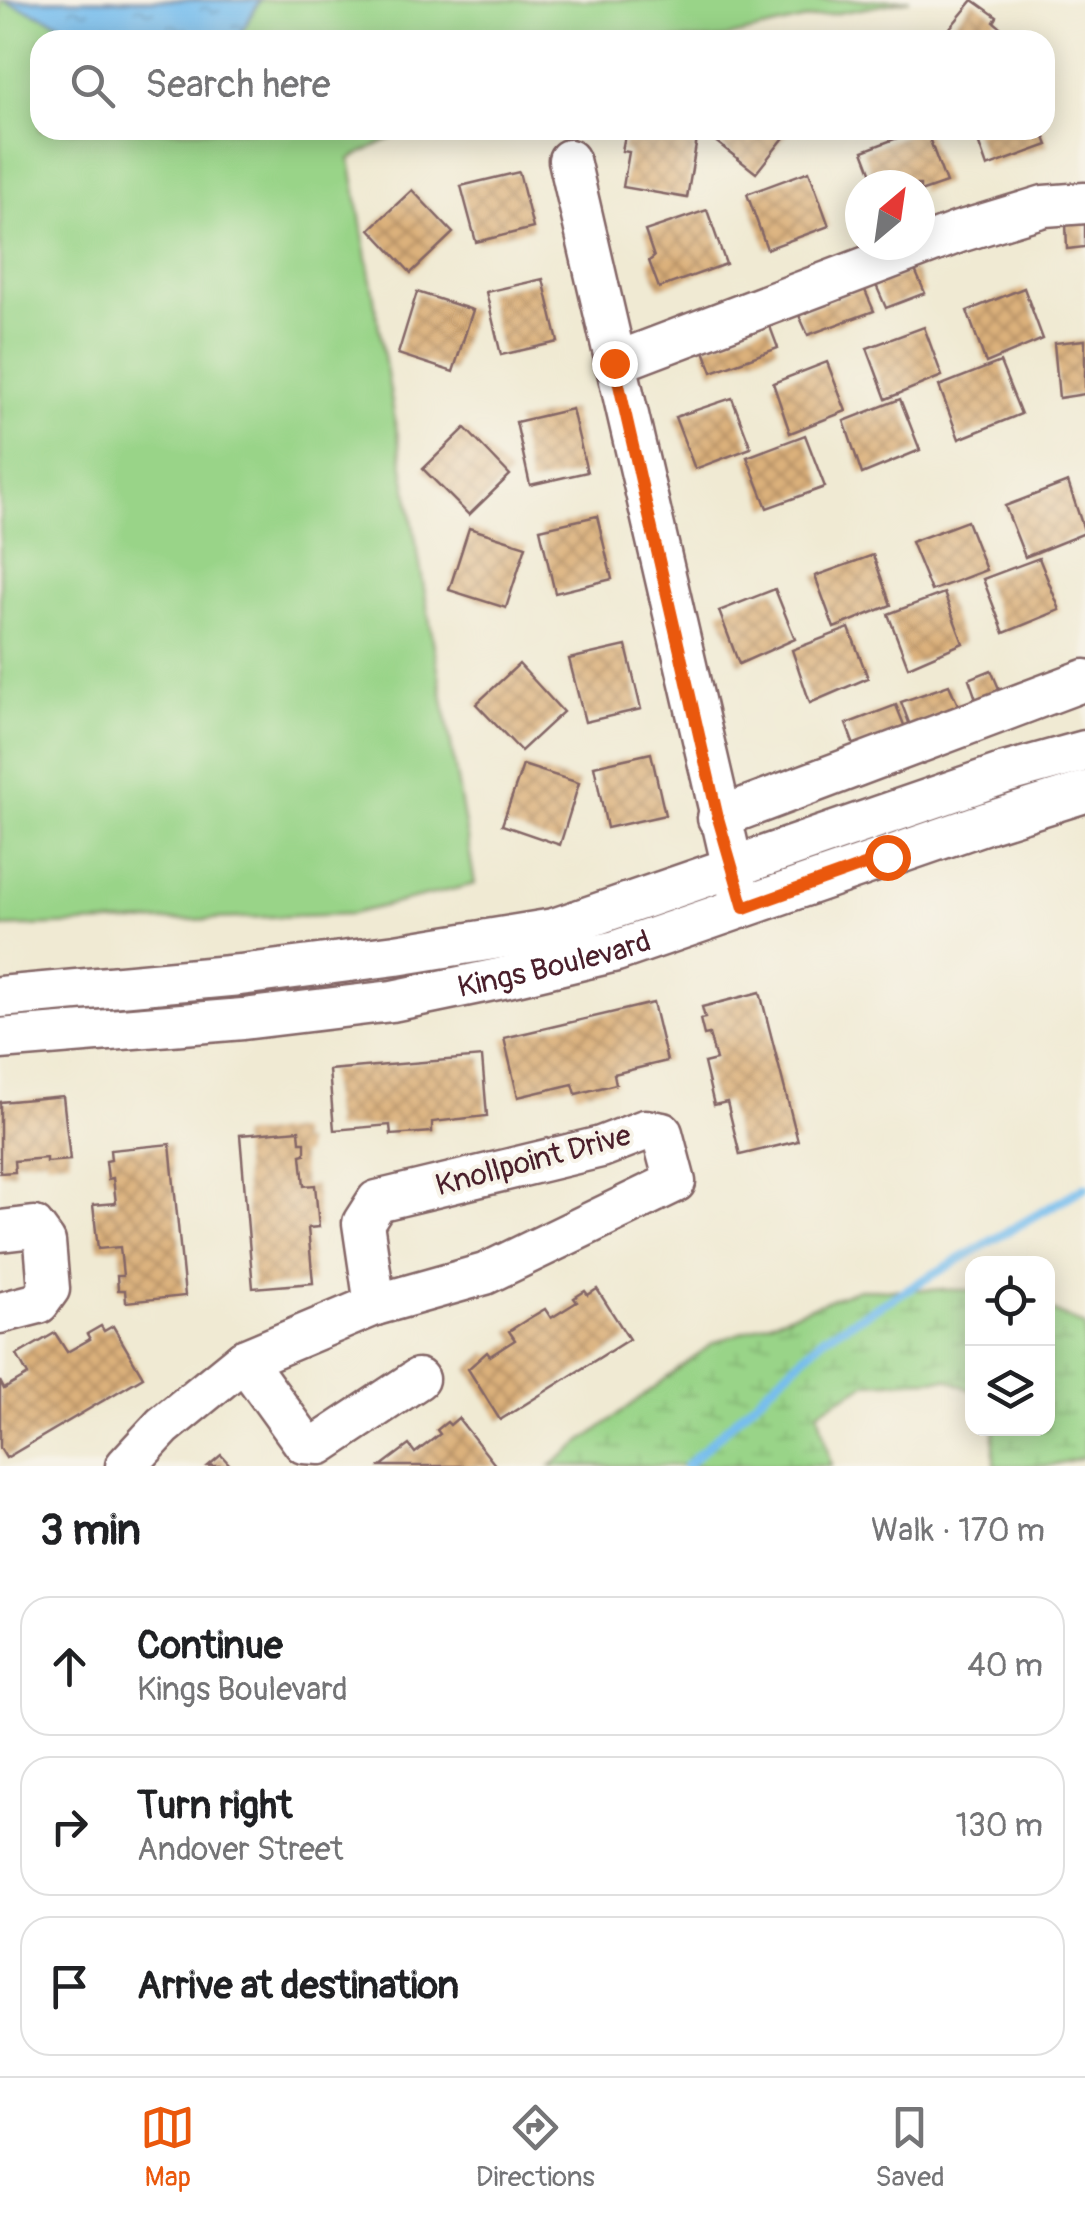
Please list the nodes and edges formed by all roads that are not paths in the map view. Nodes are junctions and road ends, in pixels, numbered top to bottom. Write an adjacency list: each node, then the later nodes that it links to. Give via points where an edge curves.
1 (569, 160): 3 (street)
2 (1085, 204): 3 (street, via 1044,206 959,232)
3 (614, 363): 7 (street)
4 (1085, 680): 7 (street)
5 (1085, 751): 8 (street, Kings Boulevard)
6 (1085, 792): 9 (street, Kings Boulevard)
7 (718, 818): 8 (street)
8 (730, 868): 9 (street); 10 (street, Kings Boulevard, via 554,929 240,976)
9 (744, 908): 11 (street, Kings Boulevard, via 616,952 392,1001)
10 (0, 997)
11 (0, 1040)
12 (0, 1230): 14 (street, via 34,1227 45,1242 49,1290 39,1303)
13 (375, 1305): 13 (street, Knollpoint Drive, via 363,1223 377,1201 601,1147 645,1130 662,1133 676,1182 485,1274); 15 (street, Knollpoint Drive)
14 (0, 1313)
15 (244, 1360): 16 (street, via 304,1443 320,1444); 17 (street, Knollpoint Drive, via 162,1426)
16 (418, 1379)
17 (126, 1466)

